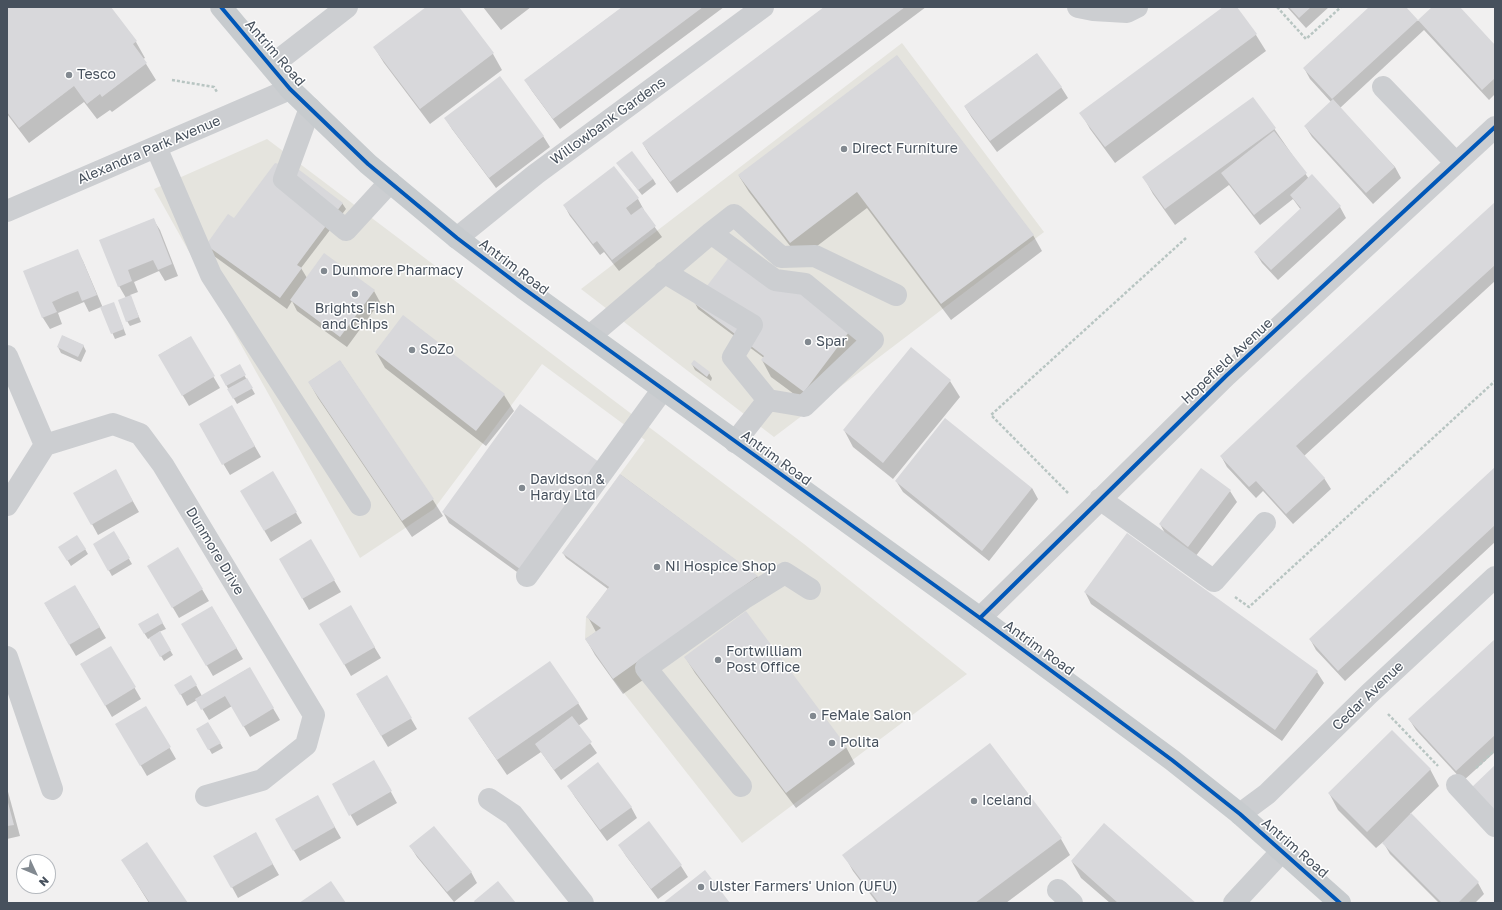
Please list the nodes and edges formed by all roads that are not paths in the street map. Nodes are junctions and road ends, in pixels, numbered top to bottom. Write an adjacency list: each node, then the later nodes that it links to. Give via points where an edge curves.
1 (221, 7): 6 (main road, Antrim Road)
2 (347, 7): 6 (street)
3 (762, 7): 16 (street, Willowbank Gardens, via 536,174)
4 (1078, 7): 5 (street, via 1127,12)
5 (1137, 7)
6 (271, 66): 8 (main road, Antrim Road)
7 (1383, 86): 12 (street)
8 (290, 89): 9 (main road, Antrim Road); 11 (street, Alexandra Park Avenue)
9 (310, 108): 13 (main road, Antrim Road); 13 (street, via 284,179 346,230)
10 (1495, 127): 12 (street, Hopefield Avenue)
11 (156, 147): 14 (street, Alexandra Park Avenue); 26 (street, via 211,276)
12 (1456, 163): 27 (street, Hopefield Avenue, via 1226,376)
13 (390, 182): 16 (main road, Antrim Road)
14 (7, 211)
15 (710, 233): 17 (street); 18 (street, via 734,215 781,257 815,256); 22 (street, via 775,280 805,284 873,340 804,406)
16 (457, 238): 19 (main road, Antrim Road)
17 (664, 272): 19 (street); 22 (street, via 752,325 733,357)
18 (896, 295)
19 (590, 336): 21 (main road, Antrim Road)
20 (7, 356): 24 (street)
21 (663, 389): 23 (main road, Antrim Road); 29 (street)
22 (768, 400): 23 (street)
23 (735, 442): 32 (main road, Antrim Road)
24 (45, 445): 25 (street); 37 (street, Dunmore Drive, via 114,424 140,434 163,464 314,715 306,745 262,780)
25 (7, 505)
26 (360, 505)
27 (1093, 506): 28 (street, via 1214,581); 32 (street, Hopefield Avenue)
28 (1265, 523)
29 (527, 576)
30 (1495, 577): 39 (street, Cedar Avenue, via 1369,694 1264,797)
31 (810, 589): 35 (street, via 786,572 742,599 646,668)
32 (980, 618): 39 (main road, Antrim Road, via 1172,760)
33 (7, 657): 36 (street)
34 (1457, 785): 40 (street)
35 (741, 786)
36 (52, 789)
37 (206, 796)
38 (489, 799): 42 (street, via 513,815)
39 (1240, 814): 41 (main road, Antrim Road)
40 (1495, 826)
41 (1282, 852): 43 (street); 44 (main road, Antrim Road)
42 (583, 903)
43 (1234, 903)
44 (1340, 903)

